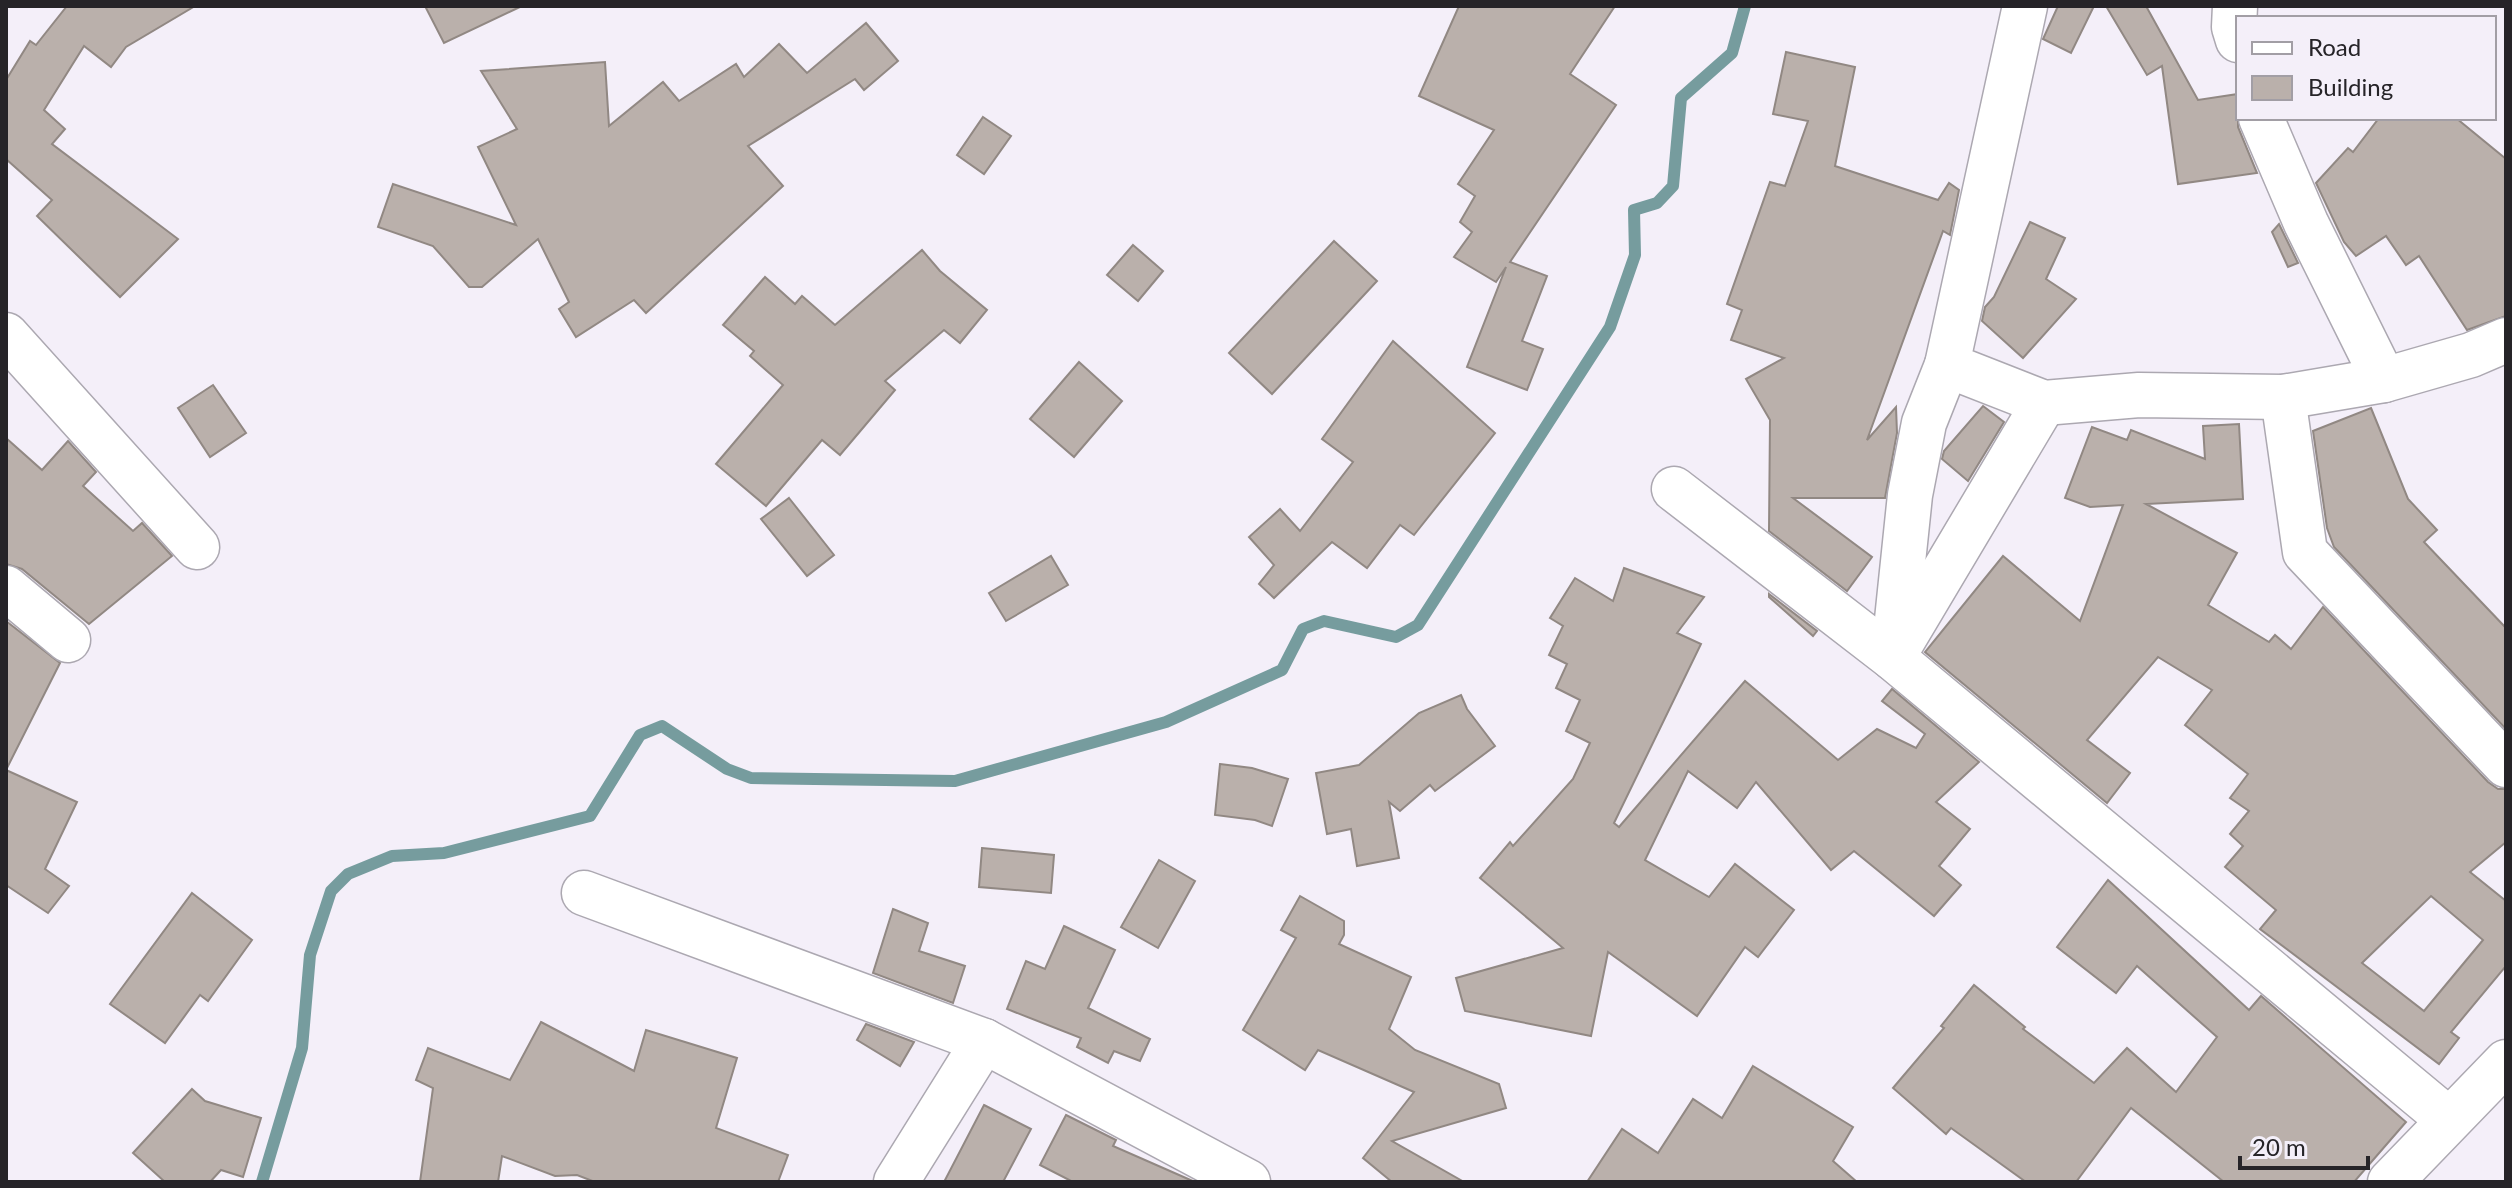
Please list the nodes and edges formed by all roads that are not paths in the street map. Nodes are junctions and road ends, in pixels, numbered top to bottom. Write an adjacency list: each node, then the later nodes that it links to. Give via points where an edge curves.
1 (2025, 6): 7 (street)
2 (2235, 6): 3 (street)
3 (2236, 34)
4 (2262, 120): 8 (street)
5 (6, 335): 12 (street)
6 (2506, 340): 8 (street)
7 (1947, 365): 10 (street); 15 (street, via 1924,423 1910,495)
8 (2384, 380): 9 (street)
9 (2283, 397): 10 (street, via 2139,395); 16 (street, via 2305,552)
10 (2044, 403): 15 (street)
11 (1674, 489): 15 (street)
12 (197, 547)
13 (6, 588): 14 (street)
14 (68, 640)
15 (1893, 658): 20 (street)
16 (2506, 765)
17 (584, 893): 18 (street)
18 (984, 1041): 21 (street); 22 (street)
19 (2506, 1062): 20 (street)
20 (2449, 1120): 23 (street)
21 (896, 1182)
22 (1248, 1182)
23 (2390, 1182)

